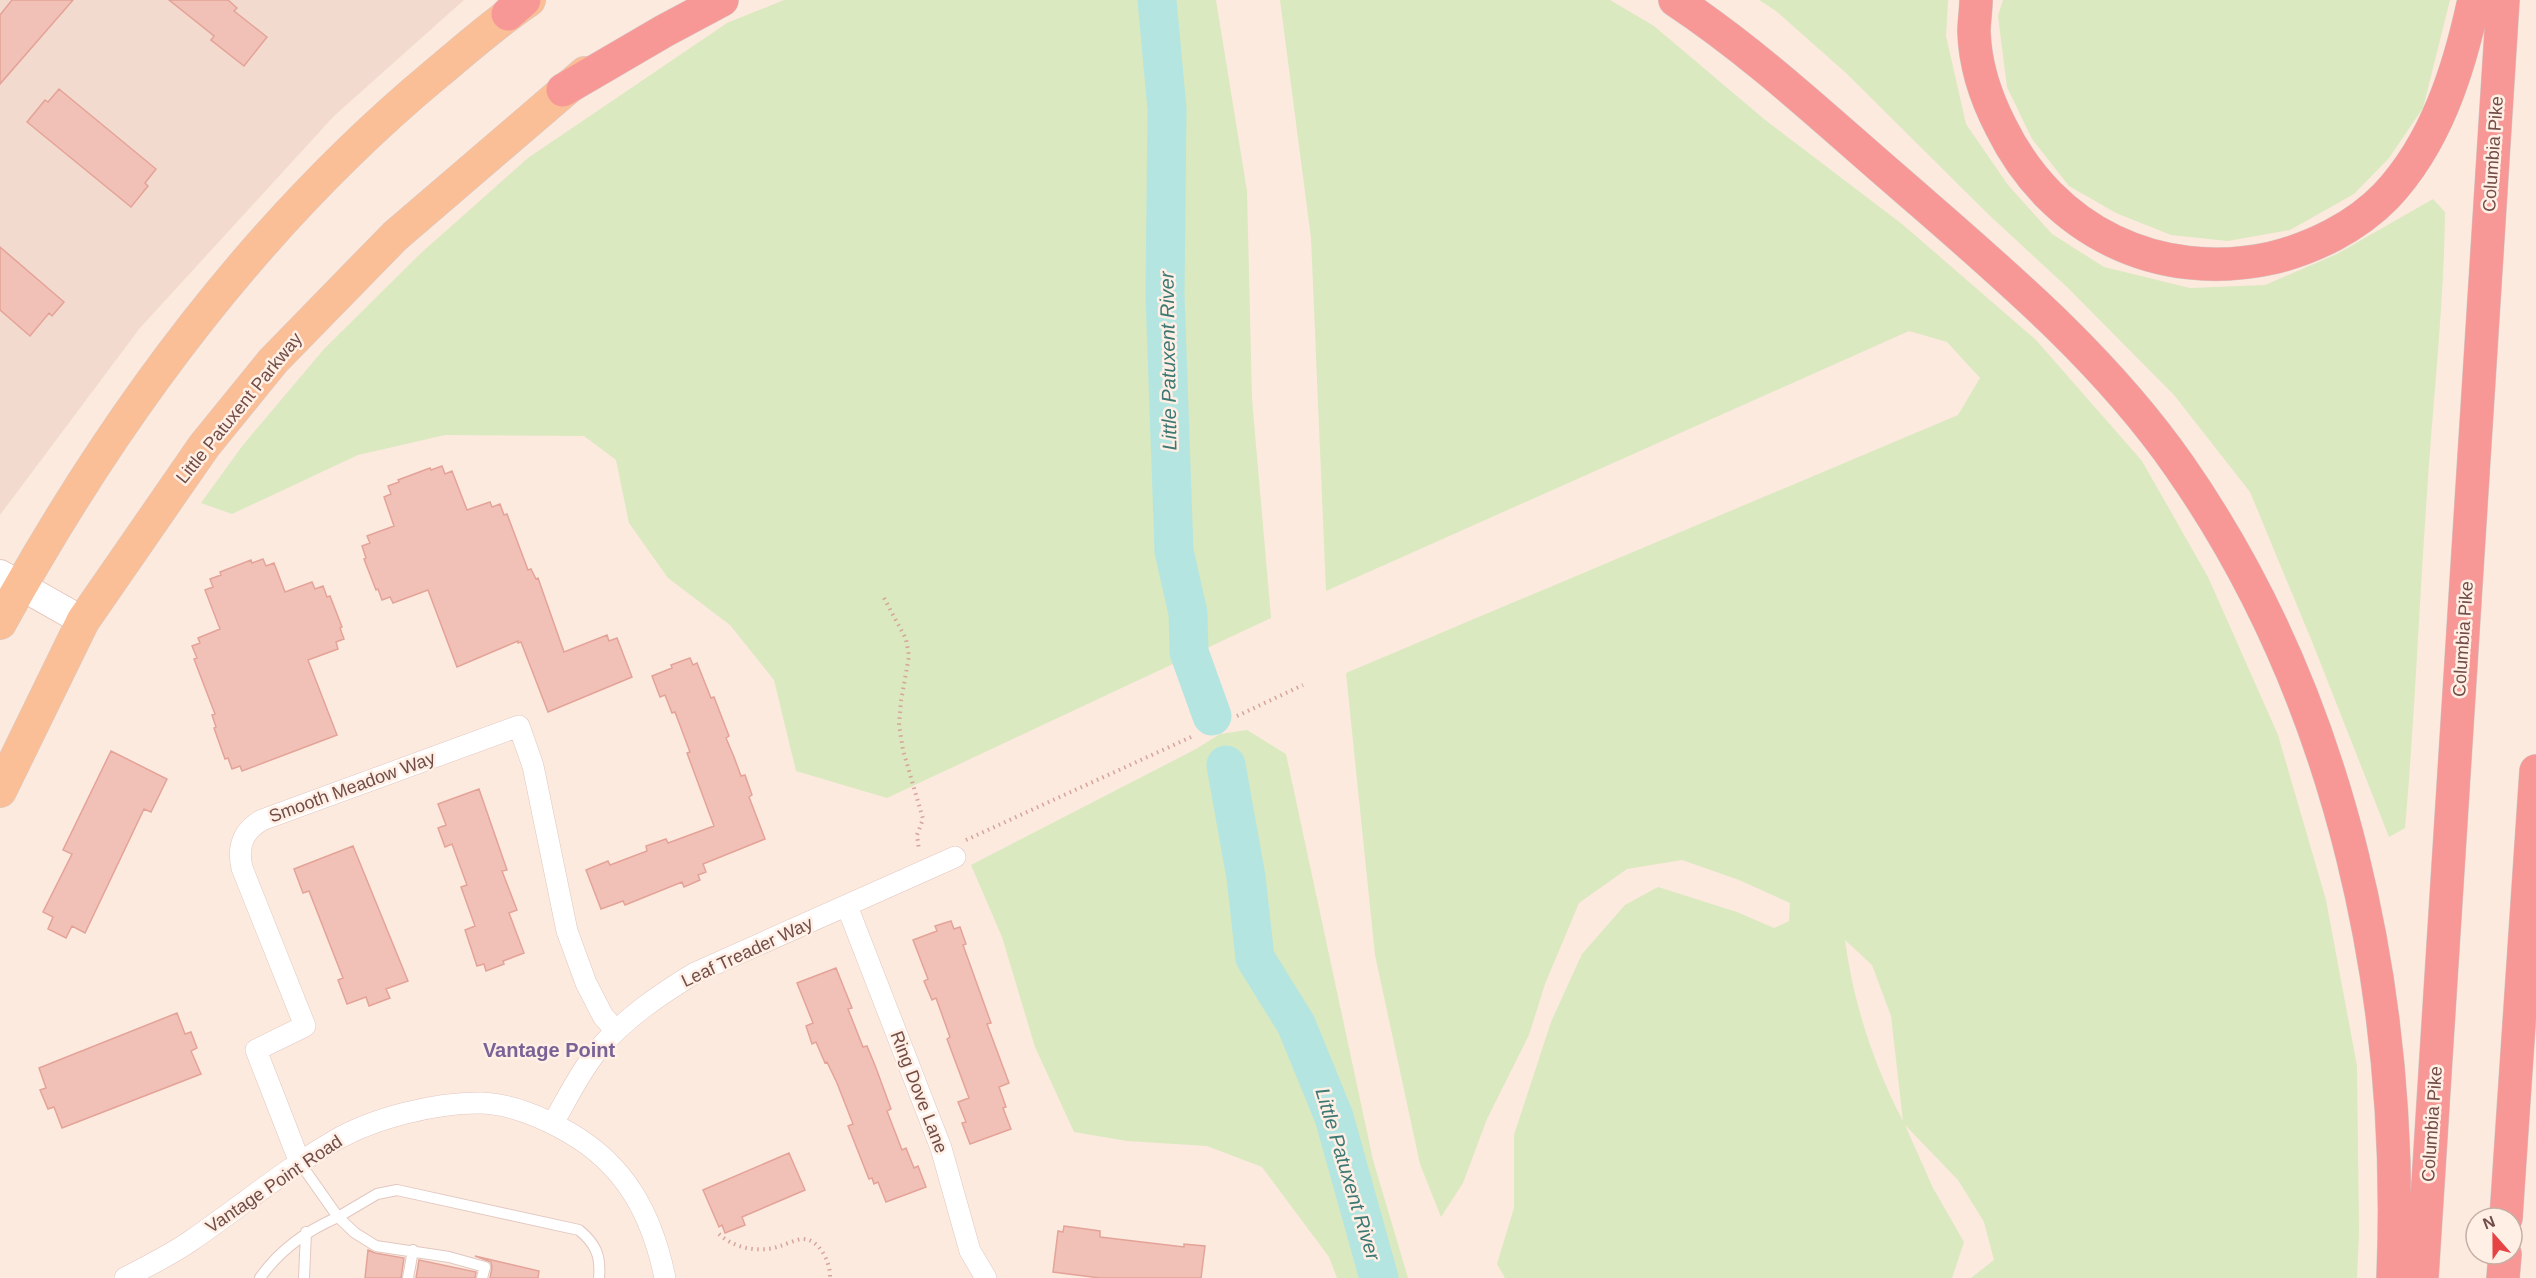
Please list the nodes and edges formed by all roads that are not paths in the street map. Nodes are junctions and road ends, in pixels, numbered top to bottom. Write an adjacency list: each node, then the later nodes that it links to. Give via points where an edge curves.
1 (687, 0): 8 (main road, Little Patuxent Parkway)
2 (722, 0): 8 (highway)
3 (1676, 0): 33 (highway, via 1770,71 1993,264 2055,323 2179,465 2230,548 2308,714 2330,775 2361,889 2385,1037 2393,1133)
4 (1976, 0): 5 (highway, via 1974,33 1980,72 1992,109 2009,144 2043,190 2066,212 2109,240 2148,256 2195,264 2243,264 2327,239 2385,197 2433,128 2462,49)
5 (2474, 0)
6 (2503, 0): 34 (highway, Columbia Pike)
7 (520, 4): 9 (main road, via 405,99 257,247 144,392 83,484)
8 (563, 90): 10 (main road, Little Patuxent Parkway, via 395,236 273,361 197,456)
9 (10, 580): 10 (main road); 11 (main road)
10 (83, 621): 13 (main road, Little Patuxent Parkway)
11 (0, 623)
12 (2536, 771): 20 (highway)
13 (0, 791)
14 (955, 857): 15 (street, Leaf Treader Way)
15 (847, 906): 17 (street, Leaf Treader Way, via 695,973 642,1008); 32 (street, Ring Dove Lane, via 941,1148 970,1251)
16 (2536, 1012): 21 (highway)
17 (616, 1031): 18 (street, Leaf Treader Way, via 596,1053); 19 (street, Smooth Meadow Way, via 603,1016 586,983 567,931 533,766 519,726 262,820 250,827 239,854 305,1026 256,1050)
18 (553, 1123): 19 (street, Vantage Point Road, via 484,1103 422,1110 373,1123 336,1139); 31 (street, Vantage Point Road, via 584,1141 632,1189 647,1215)
19 (300, 1163): 22 (lane); 25 (street, Vantage Point Road, via 190,1242)
20 (2507, 1206)
21 (2507, 1206)
22 (338, 1217): 23 (lane); 24 (lane, via 376,1246); 30 (lane, via 377,1194 397,1190 579,1230 598,1251)
23 (306, 1232): 26 (lane); 27 (lane)
24 (413, 1250): 28 (lane); 29 (lane, via 485,1267)
25 (125, 1278)
26 (260, 1278)
27 (304, 1278)
28 (408, 1278)
29 (482, 1278)
30 (600, 1278)
31 (665, 1278)
32 (986, 1278)
33 (2393, 1278)
34 (2422, 1278)

